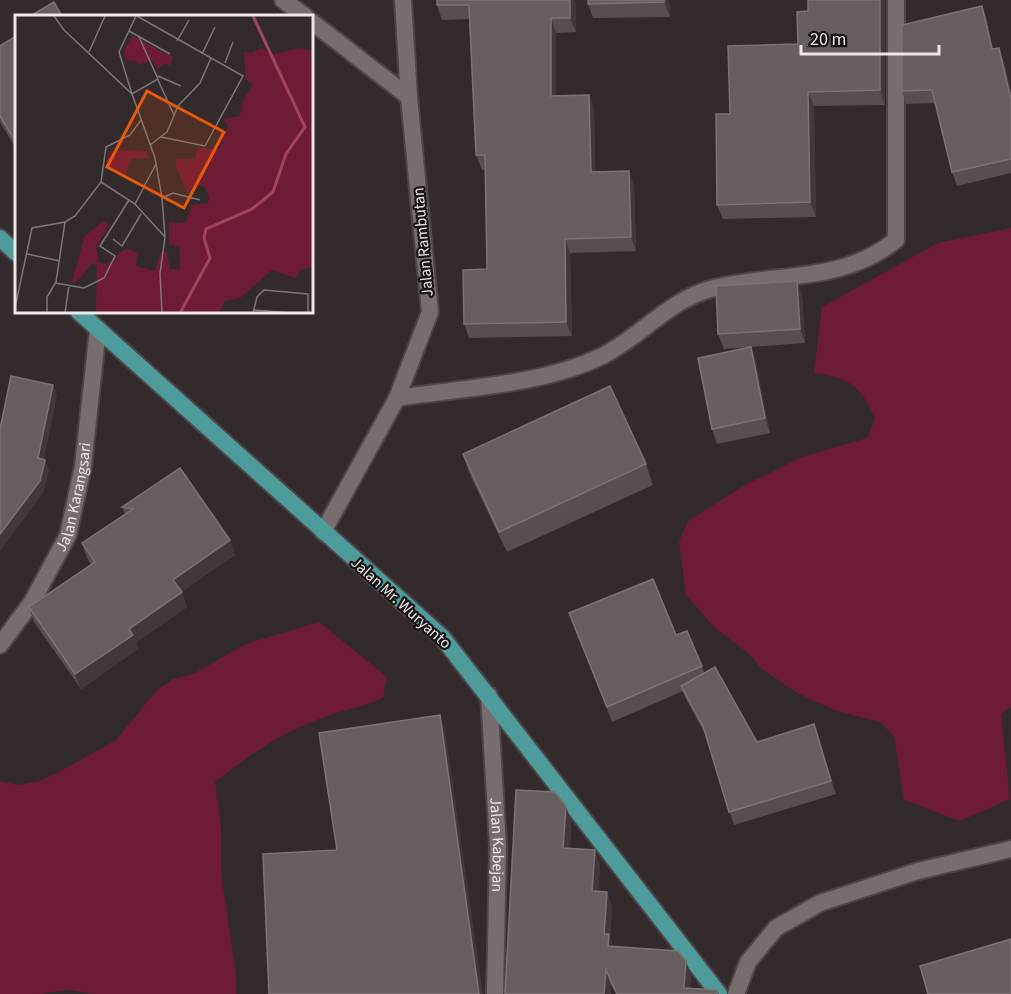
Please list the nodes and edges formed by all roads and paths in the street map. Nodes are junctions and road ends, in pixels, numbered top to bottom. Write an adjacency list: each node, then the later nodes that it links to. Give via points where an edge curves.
1 (283, 0): 4 (street)
2 (403, 0): 6 (street, Jalan Rambutan)
3 (896, 0): 11 (street, via 896,240 878,254 826,273 714,288 683,299 602,356 546,375)
4 (304, 15)
5 (314, 24): 6 (street)
6 (409, 96): 11 (street, Jalan Rambutan, via 430,312)
7 (0, 238): 8 (main road)
8 (15, 252)
9 (81, 314): 10 (main road, Jalan Mr. Wuryanto)
10 (98, 329): 12 (main road, Jalan Mr. Wuryanto); 13 (street, Jalan Karangsari, via 83,466 68,535 32,602)
11 (397, 398): 12 (street, Jalan Rambutan)
12 (323, 532): 14 (main road, Jalan Mr. Wuryanto, via 442,637)
13 (0, 645)
14 (489, 694): 16 (street, Jalan Kabejan, via 498,846); 17 (main road, Jalan Mr. Wuryanto)
15 (1011, 849): 18 (street, via 918,871 820,903 776,928 748,962)
16 (495, 994)
17 (719, 994)
18 (736, 994)

